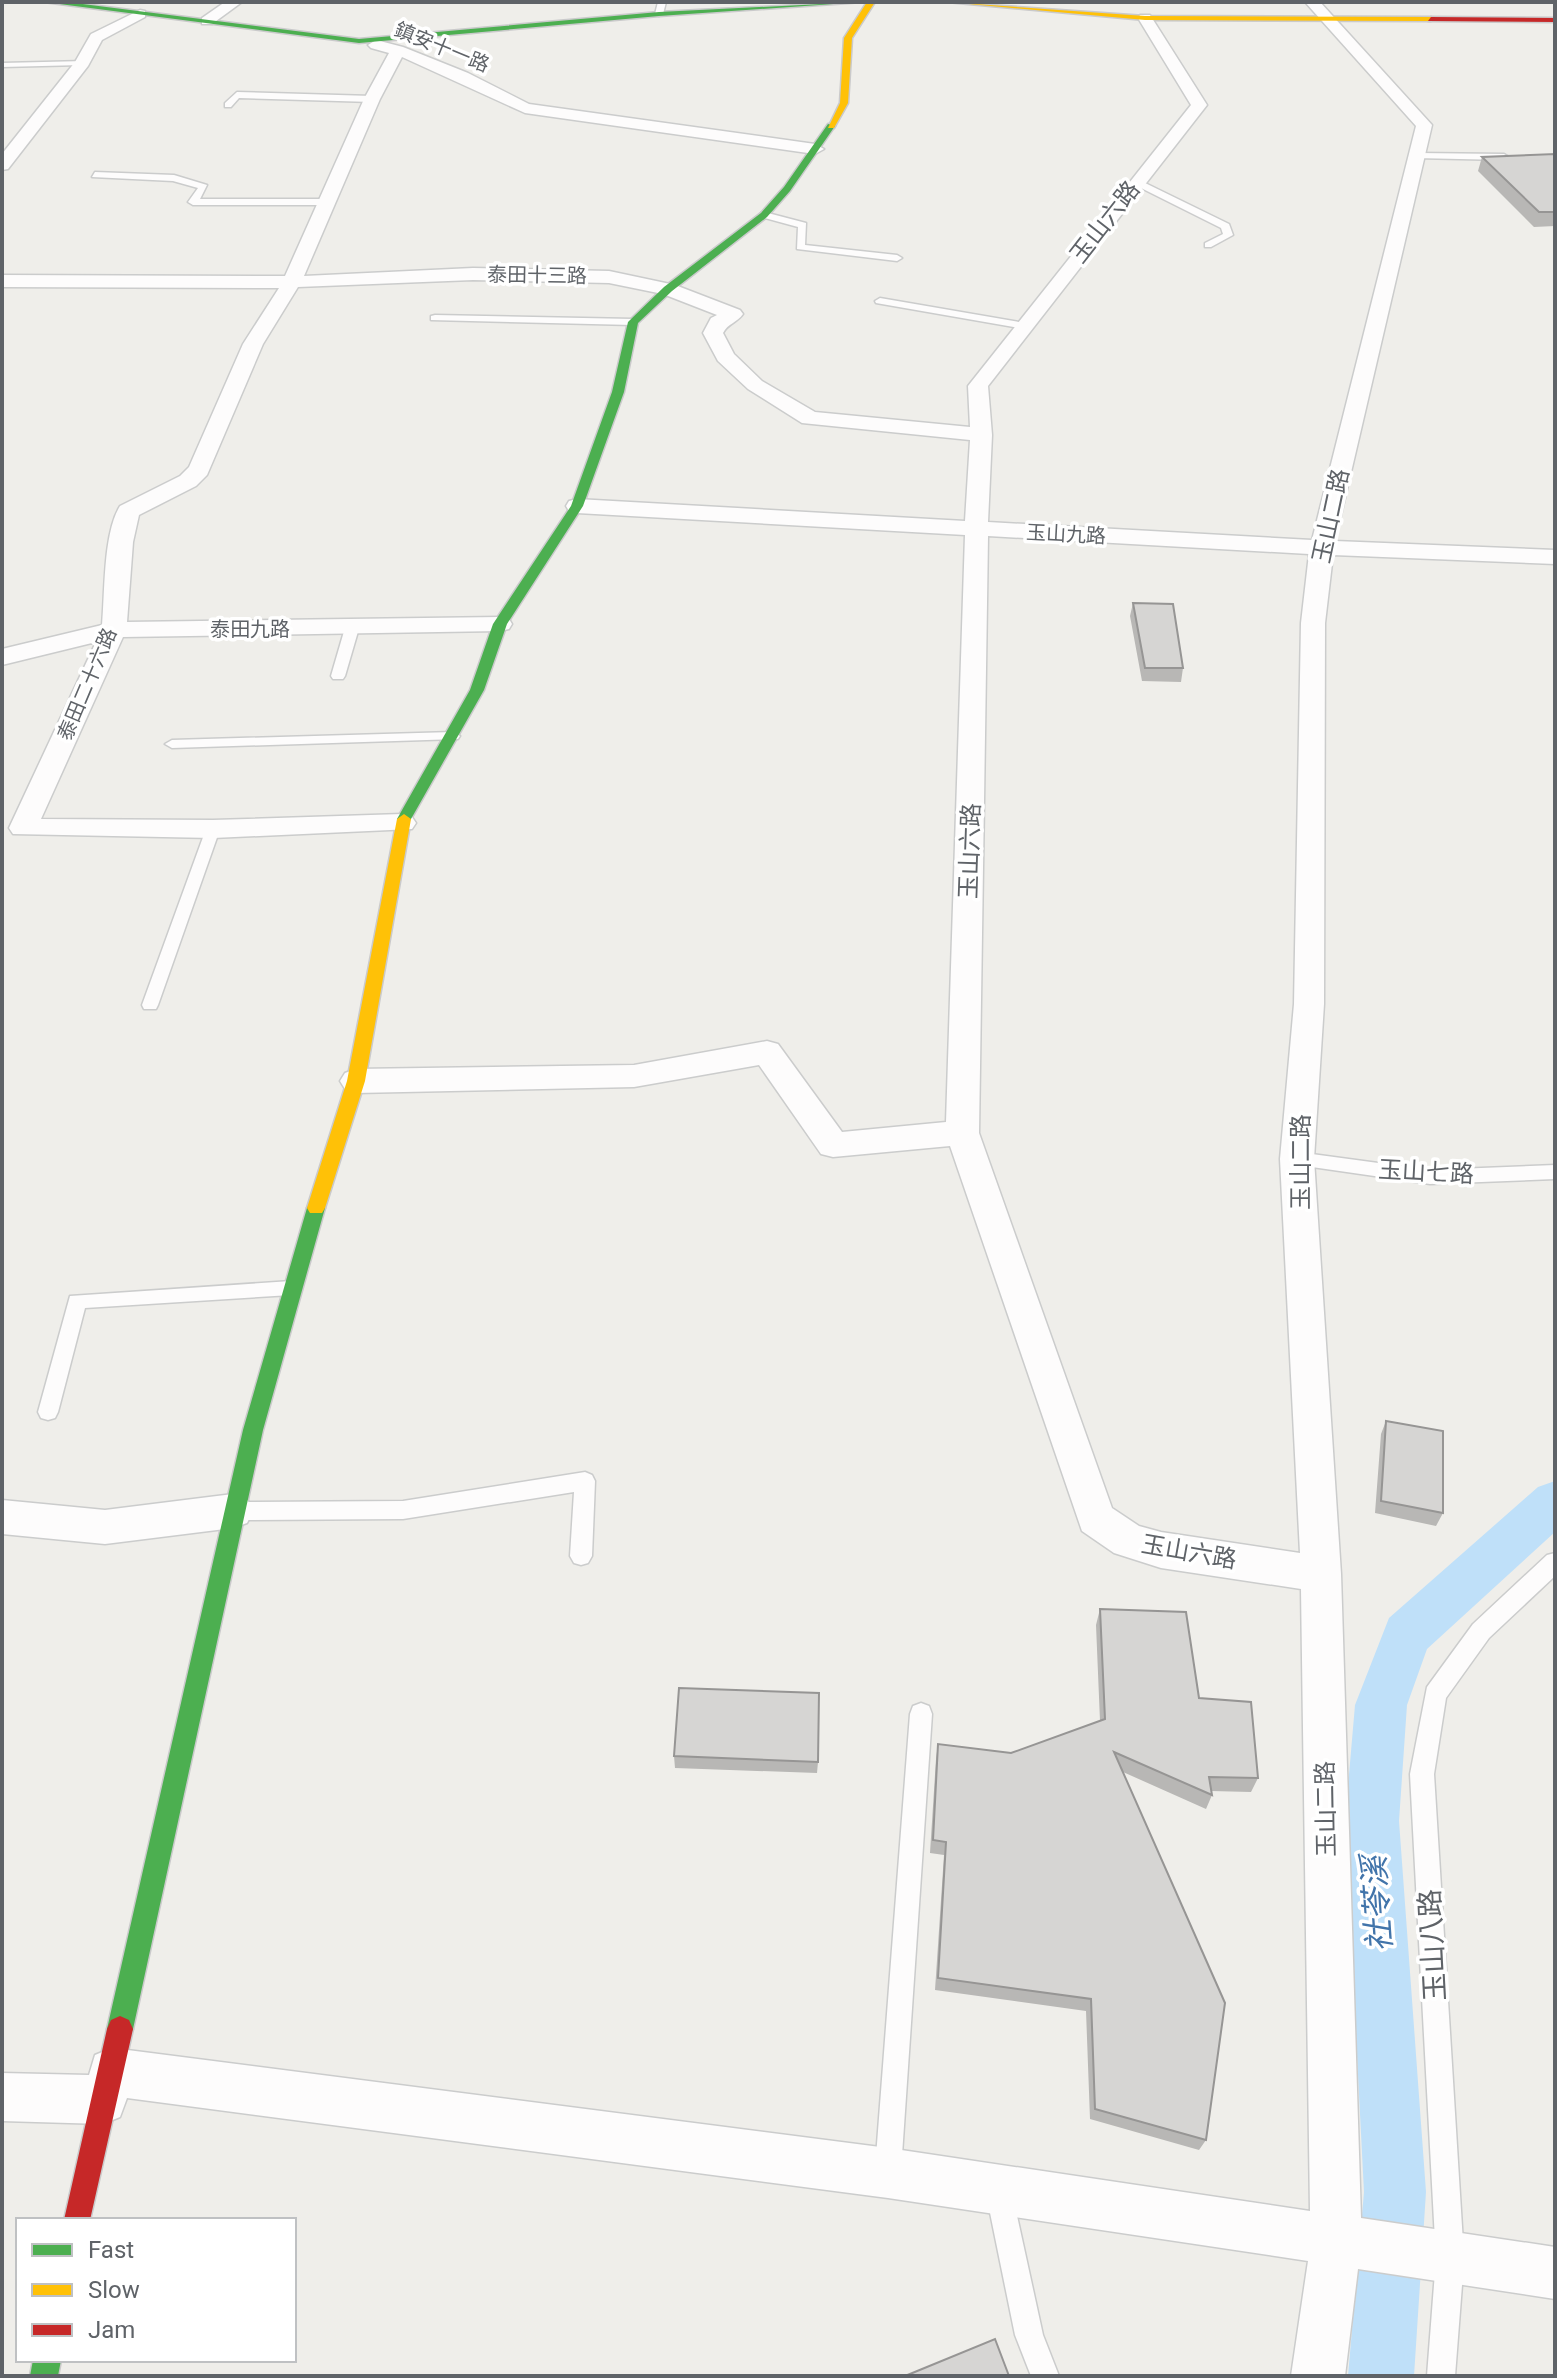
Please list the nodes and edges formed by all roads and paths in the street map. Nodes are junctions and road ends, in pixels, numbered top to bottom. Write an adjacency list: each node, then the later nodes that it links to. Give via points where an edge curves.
1 (48, 2): 9 (street, 鎮安十一路)
2 (235, 2): 12 (street)
3 (858, 2): 7 (street)
4 (871, 2): 19 (street, via 848,38 844,103)
5 (951, 2): 6 (street)
6 (1026, 5): 10 (street)
7 (661, 8): 13 (street)
8 (1319, 10): 10 (street); 11 (street); 20 (street, 玉山二路, via 1424,125)
9 (140, 14): 12 (street, 鎮安十一路); 15 (street, via 96,37)
10 (1145, 18): 24 (street, 玉山六路, via 1199,105)
11 (1555, 20)
12 (207, 21): 13 (street, 鎮安十一路)
13 (359, 41): 14 (street, 鎮安十一路)
14 (398, 50): 17 (street, 泰田二十六路); 19 (street, 鎮安十一路, via 525,108)
15 (82, 63): 16 (lane); 22 (street)
16 (2, 65)
17 (372, 99): 18 (lane, via 237,95); 25 (street, 泰田二十六路)
18 (228, 105)
19 (815, 149): 26 (street)
20 (1418, 156): 21 (lane); 39 (street, 玉山二路)
21 (1509, 157)
22 (4, 161)
23 (95, 175): 25 (lane, via 174,178 204,187 193,202)
24 (1136, 182): 27 (lane, via 1226,226 1228,235); 35 (street, 玉山六路)
25 (328, 202): 30 (street, 泰田二十六路)
26 (764, 215): 28 (lane, via 803,225 800,247); 31 (street)
27 (1208, 245)
28 (897, 258)
29 (2, 281): 30 (street, 泰田十三路)
30 (292, 282): 31 (street, 泰田十三路, via 519,275 609,277); 43 (street, 泰田二十六路, via 253,344 199,470 188,481 128,511)
31 (668, 289): 34 (street); 36 (street, 泰田十三路, via 733,314 718,322 713,333 725,357 755,385 810,418)
32 (880, 301): 35 (lane)
33 (435, 318): 34 (lane)
34 (633, 322): 37 (street, via 618,392)
35 (1025, 326): 36 (street, 玉山六路, via 978,386)
36 (981, 435): 38 (street, 玉山六路)
37 (577, 506): 38 (street, 玉山九路); 41 (street)
38 (979, 529): 39 (street, 玉山九路); 52 (street, 玉山六路)
39 (1322, 548): 40 (street, 玉山九路); 53 (street, 玉山二路, via 1313,623 1309,1004)
40 (1555, 557)
41 (500, 624): 42 (street, 泰田九路); 46 (street, via 477,690)
42 (352, 628): 43 (street, 泰田九路); 45 (lane)
43 (114, 630): 44 (street, 泰田九路); 49 (street, 泰田二十六路, via 23,828)
44 (2, 657)
45 (338, 676)
46 (453, 736): 47 (lane); 48 (street)
47 (172, 744)
48 (402, 823): 49 (street, 泰田二十六路); 51 (street)
49 (213, 829): 50 (lane)
50 (150, 1005)
51 (356, 1081): 52 (street, via 634,1076 767,1052 833,1145); 55 (street)
52 (962, 1133): 61 (street, 玉山六路, via 1096,1519 1128,1541 1161,1550)
53 (1297, 1159): 54 (lane, 玉山七路, via 1430,1177); 61 (street, 玉山二路)
54 (1555, 1172)
55 (291, 1288): 56 (lane, via 77,1301); 57 (street)
56 (48, 1412)
57 (233, 1511): 58 (street, via 105,1527); 59 (lane, via 403,1510 585,1481); 63 (street)
58 (2, 1517)
59 (581, 1556)
60 (1555, 1562): 69 (lane, 玉山八路, via 1481,1631 1435,1694 1422,1774)
61 (1321, 1574): 68 (street, 玉山二路)
62 (921, 1714): 65 (lane)
63 (107, 2086): 64 (street); 65 (street); 67 (street)
64 (2, 2097)
65 (888, 2173): 66 (street)
66 (999, 2190): 68 (street); 71 (lane, via 1029,2335)
67 (77, 2218)
68 (1336, 2241): 69 (street); 72 (street, 玉山二路)
69 (1450, 2259): 70 (street); 73 (lane, 玉山八路)
70 (1555, 2273)
71 (1045, 2376)
72 (1318, 2376)
73 (1441, 2376)

